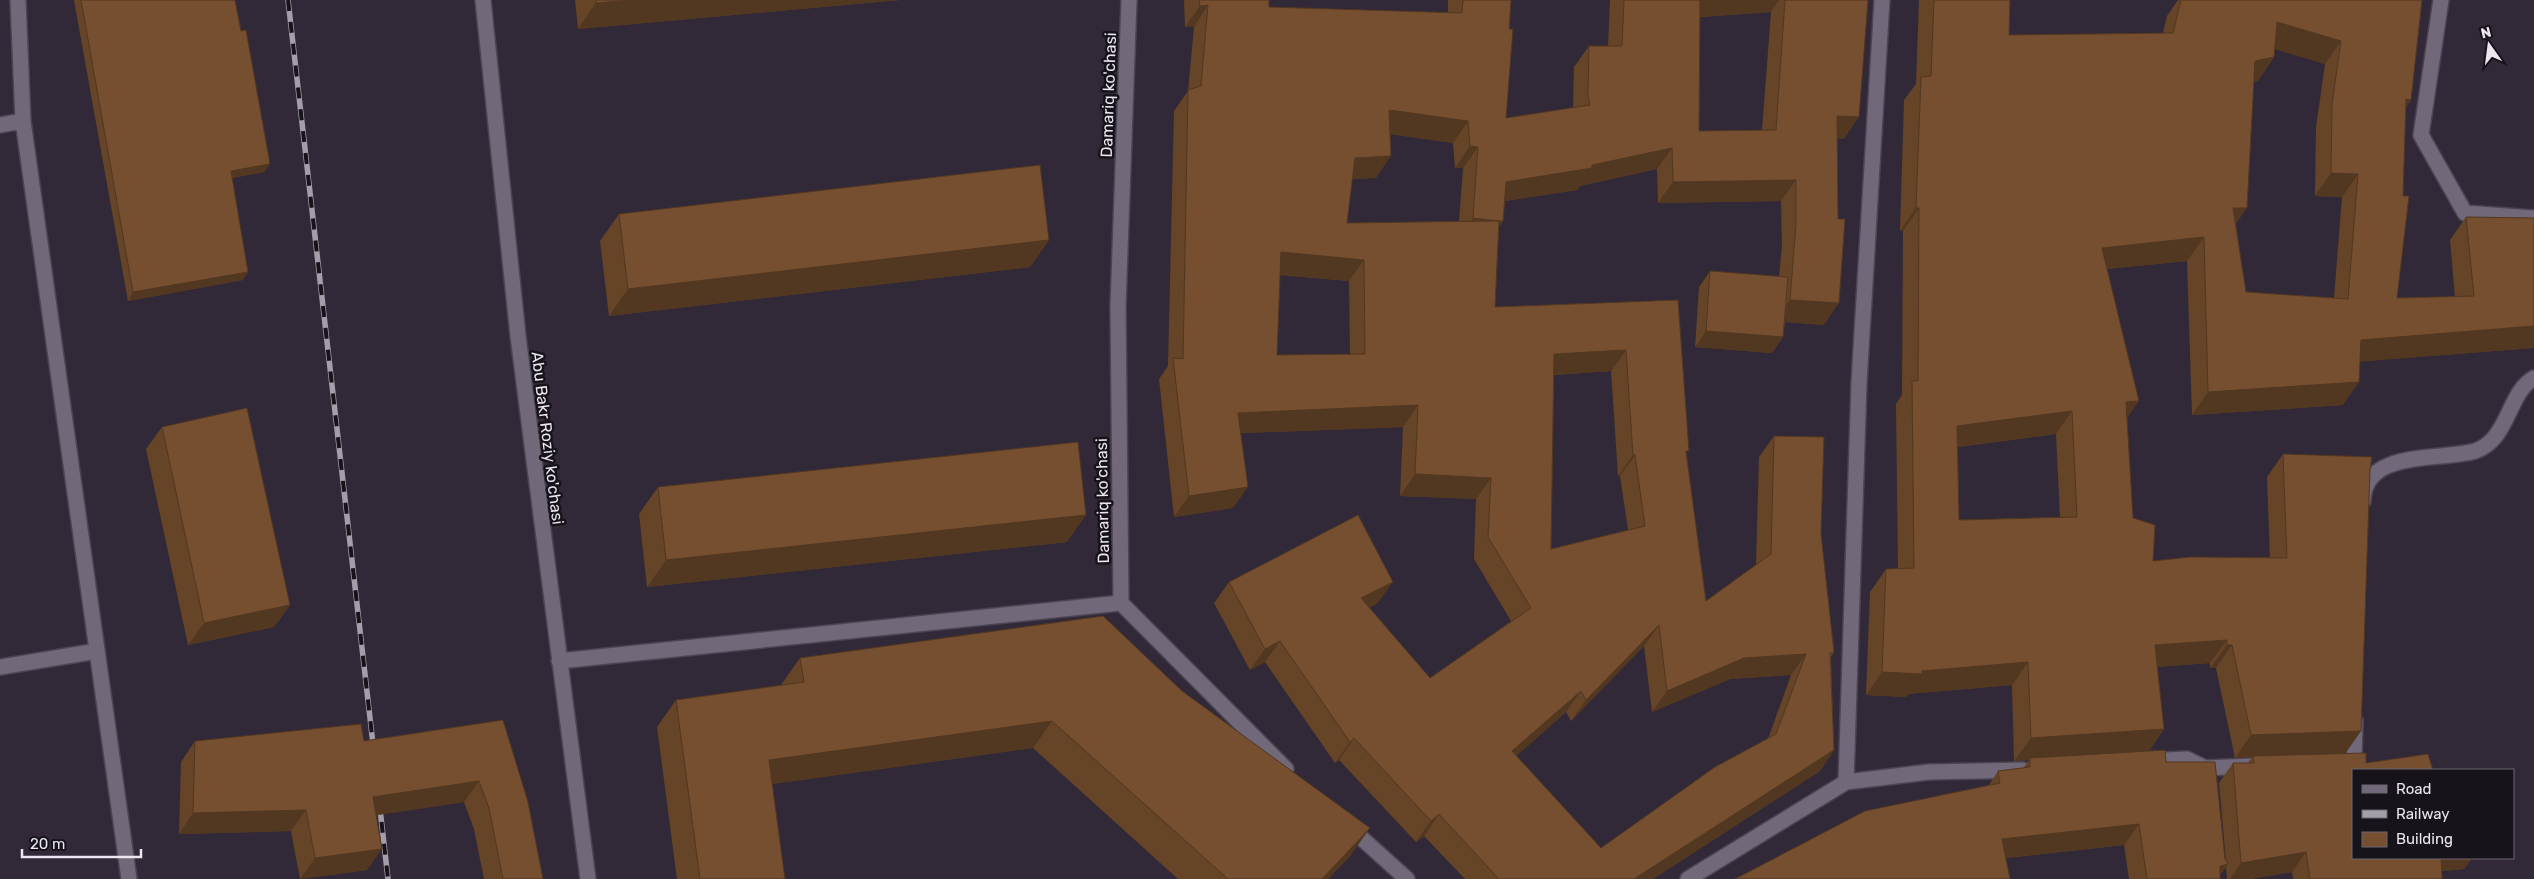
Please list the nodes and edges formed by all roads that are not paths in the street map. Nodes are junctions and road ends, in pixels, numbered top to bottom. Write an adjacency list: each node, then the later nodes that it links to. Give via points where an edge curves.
1 (18, 0): 6 (street)
2 (483, 0): 13 (street, Abu Bakr Roziy ko'chasi, via 519,346)
3 (1128, 0): 11 (street, Damariq ko'chasi, via 1118,306)
4 (1882, 0): 22 (street, via 1859,383)
5 (2440, 0): 8 (street, via 2421,135 2465,213)
6 (23, 121): 7 (street); 12 (street)
7 (0, 125)
8 (2534, 218)
9 (2534, 378): 10 (street, via 2524,383 2509,416 2493,439 2476,450 2400,461 2375,472 2363,493)
10 (2362, 512)
11 (1121, 604): 13 (street); 21 (street)
12 (97, 651): 14 (street); 25 (street)
13 (559, 661): 26 (street, Abu Bakr Roziy ko'chasi)
14 (0, 666)
15 (2356, 706): 17 (street, via 2354,764)
16 (2132, 762): 19 (street, via 2187,759)
17 (2324, 764)
18 (2265, 766): 19 (street)
19 (2205, 768): 23 (street)
20 (2033, 770): 22 (street, via 1929,772)
21 (1296, 779)
22 (1846, 782): 28 (street)
23 (2210, 784)
24 (1334, 812): 27 (street)
25 (129, 879)
26 (588, 879)
27 (1408, 879)
28 (1688, 879)

